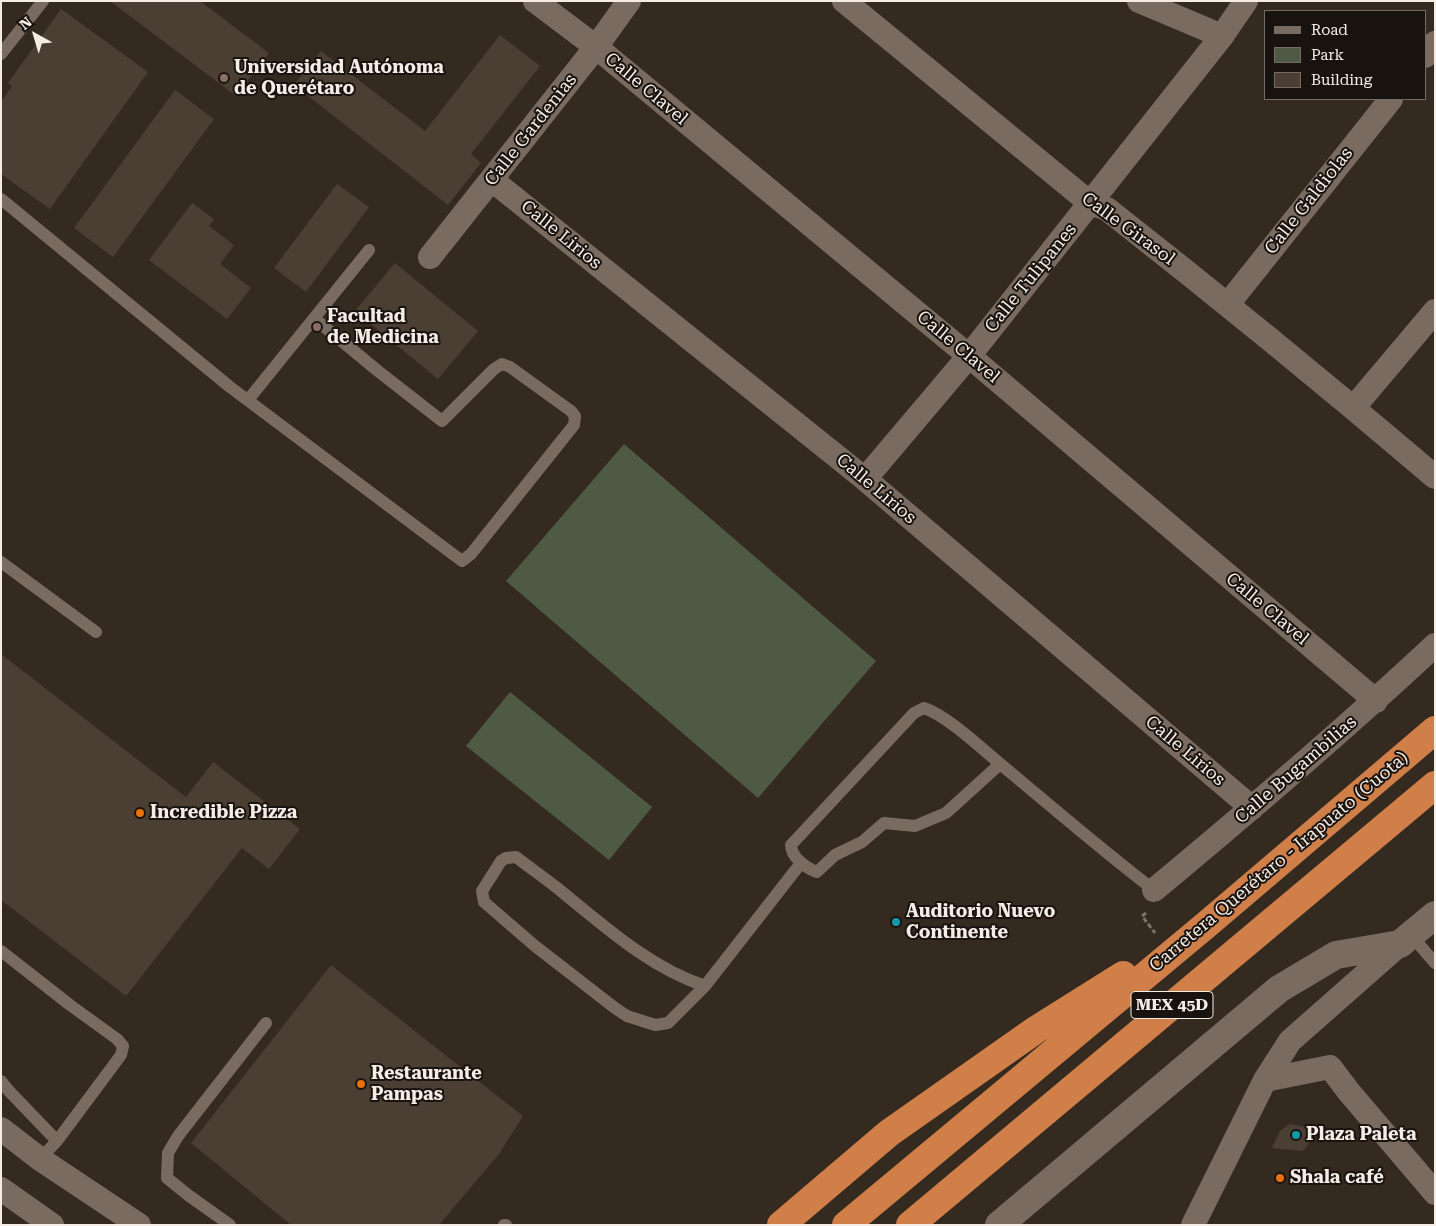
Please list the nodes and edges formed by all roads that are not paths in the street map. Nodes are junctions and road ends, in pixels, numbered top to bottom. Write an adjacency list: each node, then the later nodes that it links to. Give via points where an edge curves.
1 (43, 1): 10 (lane)
2 (535, 1): 9 (street, Calle Clavel)
3 (629, 1): 9 (street, Calle Gardenias)
4 (844, 1): 15 (street, Calle Girasol)
5 (1140, 1): 7 (street)
6 (1246, 1): 7 (street, Calle Tulipanes)
7 (1222, 36): 15 (street, Calle Tulipanes)
8 (1435, 43): 11 (street)
9 (596, 47): 13 (street, Calle Gardenias); 21 (street, Calle Clavel)
10 (1, 54)
11 (1426, 55)
12 (1390, 100): 18 (street, Calle Galdiolas)
13 (492, 180): 17 (street, Calle Gardenias); 25 (street, Calle Lirios)
14 (1, 199): 22 (lane)
15 (1090, 203): 18 (street, Calle Girasol, via 1106,209); 21 (street, Calle Tulipanes)
16 (369, 250): 20 (lane)
17 (430, 257)
18 (1228, 304): 23 (street, Calle Girasol)
19 (1435, 311): 23 (street)
20 (315, 319): 22 (lane); 22 (lane, via 442,421 502,364 571,411 575,416 574,425 462,561)
21 (969, 356): 25 (street, Calle Tulipanes); 29 (street, Calle Clavel)
22 (248, 400)
23 (1354, 407): 24 (street, Calle Girasol)
24 (1435, 477)
25 (865, 479): 33 (street, Calle Lirios)
26 (1, 562): 27 (lane)
27 (96, 632)
28 (1435, 645): 29 (street, Calle Bugambilias)
29 (1376, 700): 33 (street, Calle Bugambilias)
30 (1435, 730): 37 (highway, Carretera Querétaro - Irapuato (Cuota) / MEX 45D)
31 (1000, 764): 34 (lane, via 946,813 916,826 884,823 862,842 835,855 817,872); 34 (lane, via 958,729 924,708 914,713 791,845 793,854); 35 (lane)
32 (1435, 785): 55 (highway, MEX 45D)
33 (1252, 808): 35 (street, Calle Bugambilias)
34 (801, 863): 41 (lane)
35 (1154, 890)
36 (1435, 916): 38 (street)
37 (1206, 925): 53 (highway, via 1029,1034 890,1133); 54 (highway, Carretera Querétaro - Irapuato (Cuota) / MEX 45D)
38 (1406, 940): 40 (lane); 44 (street, via 1290,1041); 56 (street, via 1336,955 1279,989)
39 (1, 951): 46 (lane, via 117,1038 123,1046 121,1055)
40 (1435, 963)
41 (705, 986): 41 (lane, via 682,979 655,963 516,857 501,861 482,891 484,902 535,946 627,1016 655,1025 668,1023)
42 (266, 1023): 52 (lane, via 168,1153 167,1178)
43 (1, 1080): 46 (lane)
44 (1265, 1080): 49 (street, via 1330,1067); 57 (street)
45 (1, 1129): 47 (street)
46 (57, 1141): 47 (lane)
47 (40, 1159): 51 (street)
48 (1, 1189): 50 (street)
49 (1435, 1193)
50 (52, 1225)
51 (139, 1225)
52 (230, 1225)
53 (781, 1225)
54 (846, 1225)
55 (910, 1225)
56 (999, 1225)
57 (1193, 1225)

